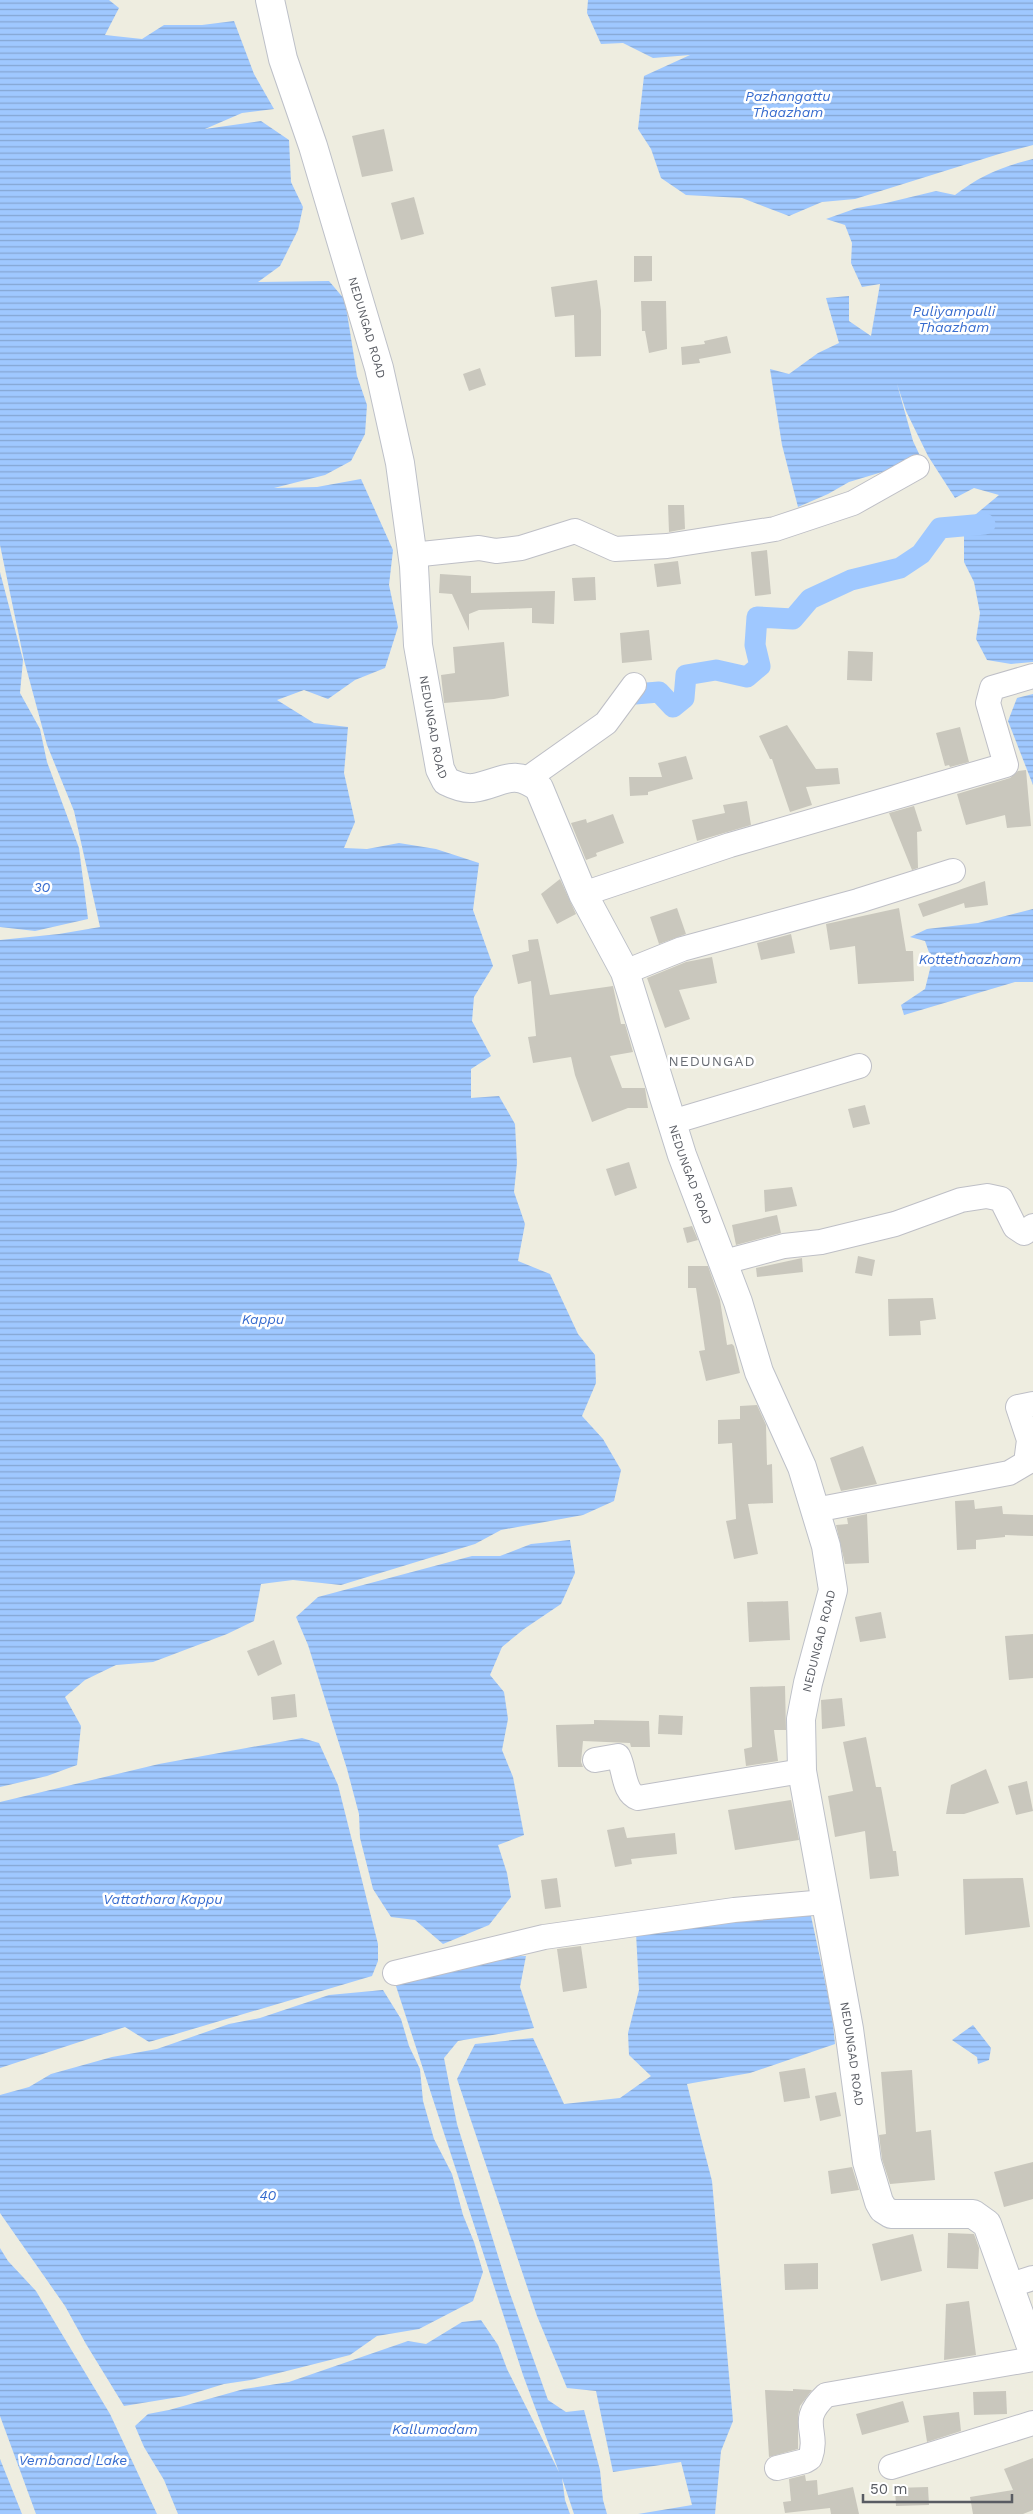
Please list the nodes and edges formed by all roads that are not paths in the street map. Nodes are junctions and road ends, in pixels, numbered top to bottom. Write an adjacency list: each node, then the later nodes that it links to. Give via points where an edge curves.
1 (270, 0): 3 (main road, NEDUNGAD ROAD, via 283,59 313,146 379,368 400,463)
2 (917, 467): 3 (street, via 853,503 775,529 667,546 615,549 575,531 521,548 496,551 479,548)
3 (412, 555): 6 (main road, NEDUNGAD ROAD, via 418,645 440,769 446,781 472,788 514,777)
4 (1033, 676): 8 (street, via 992,688 988,703 1006,765 730,845)
5 (634, 685): 6 (street, via 606,723)
6 (527, 779): 8 (main road, NEDUNGAD ROAD, via 539,788)
7 (953, 871): 9 (street, via 858,901 682,949)
8 (583, 894): 9 (main road, NEDUNGAD ROAD)
9 (625, 972): 11 (main road, NEDUNGAD ROAD)
10 (859, 1066): 11 (street)
11 (672, 1122): 13 (main road, NEDUNGAD ROAD)
12 (1033, 1226): 13 (street, via 1024,1233 1015,1227 1001,1199 987,1196 961,1200 896,1224 821,1242 784,1246)
13 (724, 1262): 15 (main road, NEDUNGAD ROAD, via 760,1372 802,1467)
14 (1026, 1405): 15 (street, via 1029,1440 1026,1463 1009,1473)
15 (815, 1510): 17 (main road, NEDUNGAD ROAD, via 834,1590 801,1719)
16 (595, 1760): 17 (street, via 618,1756 629,1790 638,1798)
17 (802, 1771): 18 (main road, NEDUNGAD ROAD)
18 (825, 1902): 19 (street, via 734,1910 544,1937); 20 (main road, NEDUNGAD ROAD, via 849,2029 867,2162 883,2210 891,2214 973,2214 988,2224)
19 (395, 1973)
20 (1020, 2282): 21 (main road, NEDUNGAD ROAD)
21 (1033, 2352)
22 (1033, 2359): 25 (street, via 826,2395 810,2415 810,2458)
23 (1033, 2423): 24 (street)
24 (891, 2466)
25 (777, 2468)

